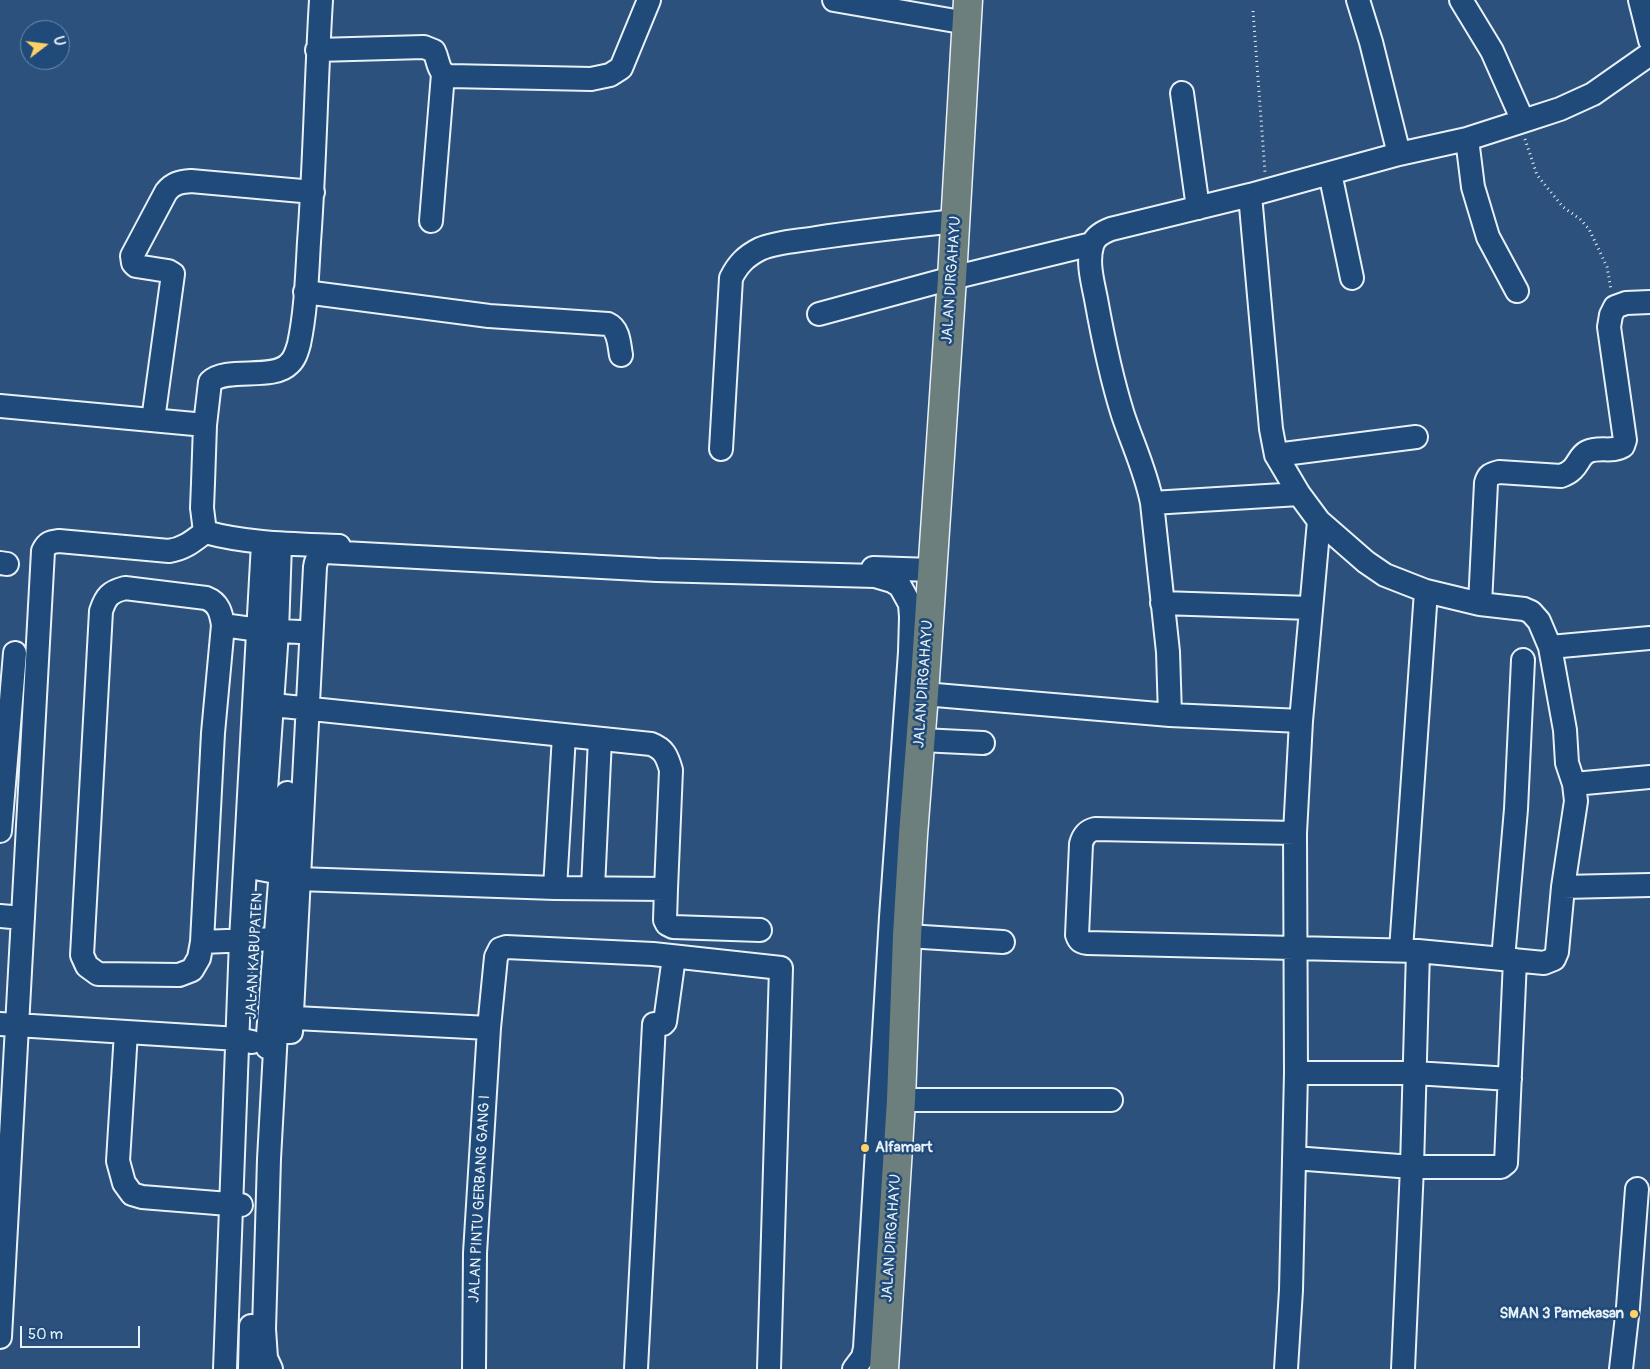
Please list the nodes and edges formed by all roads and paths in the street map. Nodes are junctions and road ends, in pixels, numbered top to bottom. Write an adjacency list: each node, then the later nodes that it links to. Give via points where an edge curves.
1 (320, 0): 10 (street)
2 (649, 0): 12 (street, via 621,68 610,75 591,79)
3 (834, 0): 8 (street)
4 (1358, 0): 16 (street)
5 (1461, 0): 14 (street, via 1492,51)
6 (1640, 0): 9 (street)
7 (1253, 11): 19 (path)
8 (967, 12): 22 (main road, JALAN DIRGAHAYU)
9 (1650, 40)
10 (317, 50): 12 (street, via 424,47 434,51); 18 (street)
11 (1650, 54): 14 (street, via 1593,94)
12 (443, 74): 21 (street)
13 (1182, 93): 20 (street)
14 (1523, 121): 15 (street); 29 (path, via 1536,176 1562,207 1588,229 1607,267)
15 (1467, 139): 16 (street); 26 (street, via 1472,187 1488,237)
16 (1399, 154): 17 (street)
17 (1330, 173): 19 (street); 25 (street)
18 (312, 192): 27 (street); 33 (street, via 191,181 178,182 166,192 132,256 136,266 173,274)
19 (1258, 193): 20 (street); 37 (street, via 1271,429)
20 (1198, 208): 23 (street, via 1111,229)
21 (430, 221)
22 (956, 221): 24 (main road, JALAN DIRGAHAYU); 36 (street, via 787,242 762,248 746,257 731,278)
23 (1092, 244): 24 (street); 39 (street, via 1091,271 1104,342)
24 (952, 278): 30 (street); 44 (main road, JALAN DIRGAHAYU)
25 (1352, 278)
26 (1517, 291)
27 (306, 292): 31 (street, via 488,316 608,324 616,332); 34 (street, via 299,343 292,360 280,371 214,379 208,388)
28 (1650, 302): 29 (street)
29 (1615, 307): 47 (street, via 1609,327 1626,440 1624,446 1618,450 1591,450 1561,476 1490,474 1486,483)
30 (819, 314)
31 (621, 355)
32 (0, 406): 33 (street)
33 (153, 420): 34 (street)
34 (205, 425): 41 (street, via 202,508)
35 (1416, 436): 37 (street)
36 (721, 449)
37 (1276, 455): 38 (street)
38 (1300, 494): 39 (street); 40 (street)
39 (1152, 503): 46 (street)
40 (1319, 521): 45 (street, via 1385,576); 48 (street)
41 (205, 532): 42 (street); 75 (street, via 185,547 169,551 59,541 46,544 43,551)
42 (272, 543): 43 (street); 50 (street, JALAN KABUPATEN)
43 (306, 545): 44 (street); 51 (street, JALAN KABUPATEN)
44 (932, 570): 56 (main road, JALAN DIRGAHAYU)
45 (1426, 591): 47 (street); 82 (street)
46 (1162, 603): 48 (street); 58 (street, via 1168,652)
47 (1480, 604): 53 (street, via 1531,612 1539,620)
48 (1310, 608): 59 (street)
49 (223, 625): 50 (street); 79 (street, via 213,732); 79 (street, via 221,612 213,601 143,590 125,588 115,591 105,599 101,611 82,955 87,966 98,974 179,975 192,970 199,958)
50 (268, 631): 51 (street); 57 (street, JALAN KABUPATEN); 78 (street)
51 (300, 632): 57 (street, JALAN KABUPATEN)
52 (1650, 638): 53 (street)
53 (1550, 647): 65 (street, via 1567,763)
54 (15, 653): 66 (street)
55 (1523, 660): 84 (street)
56 (924, 694): 58 (street); 62 (main road, JALAN DIRGAHAYU)
57 (291, 708): 60 (street); 68 (street, JALAN KABUPATEN); 108 (street, via 316,560 325,552 657,570 875,576 900,586 910,604 910,652 865,1348)
58 (1170, 716): 59 (street)
59 (1301, 721): 67 (street)
60 (564, 735): 61 (street); 71 (street)
61 (600, 739): 72 (street); 73 (street, via 650,744 660,748 668,757 671,770)
62 (921, 740): 63 (street); 77 (main road, JALAN DIRGAHAYU)
63 (984, 743)
64 (1650, 777): 65 (street)
65 (1574, 784): 70 (street, via 1576,801)
66 (0, 832)
67 (1295, 833): 81 (street); 81 (street, via 1090,830 1081,844 1077,935 1081,942 1087,944)
68 (280, 874): 71 (street); 78 (street, JALAN KABUPATEN); 85 (street)
69 (1650, 885): 70 (street)
70 (1563, 887): 84 (street, via 1554,959 1544,963)
71 (555, 888): 72 (street)
72 (593, 888): 73 (street)
73 (666, 889): 76 (street, via 665,920 673,927)
74 (0, 916): 75 (street)
75 (23, 918): 86 (street)
76 (760, 930)
77 (907, 936): 80 (street); 93 (main road, JALAN DIRGAHAYU)
78 (257, 940): 79 (street); 85 (street, JALAN KABUPATEN); 89 (street)
79 (202, 942)
80 (1003, 942)
81 (1296, 947): 82 (street); 90 (street)
82 (1409, 950): 84 (street); 91 (street)
83 (674, 957): 87 (street, JALAN PINTU GERBANG GANG I, via 500,949 496,956); 106 (street, via 665,1023 654,1024); 107 (street, via 781,968)
84 (1509, 959): 92 (street)
85 (271, 1016): 87 (street); 89 (street, JALAN KABUPATEN); 104 (street, via 291,1032 276,1032 264,1329 266,1358)
86 (9, 1025): 88 (street); 99 (street)
87 (489, 1028): 105 (street, JALAN PINTU GERBANG GANG I, via 475,1252)
88 (126, 1032): 89 (street); 98 (street, via 118,1160 124,1183 132,1194 142,1197)
89 (252, 1042): 98 (street, JALAN KABUPATEN); 103 (street, JALAN KABUPATEN, via 256,1161)
90 (1296, 1073): 91 (street); 95 (street)
91 (1415, 1074): 92 (street); 96 (street)
92 (1510, 1079): 96 (street, via 1506,1163 1501,1167)
93 (901, 1100): 94 (street); 109 (main road, JALAN DIRGAHAYU)
94 (1111, 1100)
95 (1294, 1158): 96 (street); 110 (street)
96 (1412, 1167): 111 (street)
97 (1637, 1189): 112 (street)
98 (236, 1205): 101 (street); 102 (street, JALAN KABUPATEN)
99 (3, 1215): 100 (street)
100 (0, 1337)
101 (225, 1369)
102 (237, 1369)
103 (250, 1369)
104 (271, 1369)
105 (474, 1369)
106 (636, 1369)
107 (769, 1369)
108 (854, 1369)
109 (884, 1369)
110 (1286, 1369)
111 (1403, 1369)
112 (1621, 1369)

